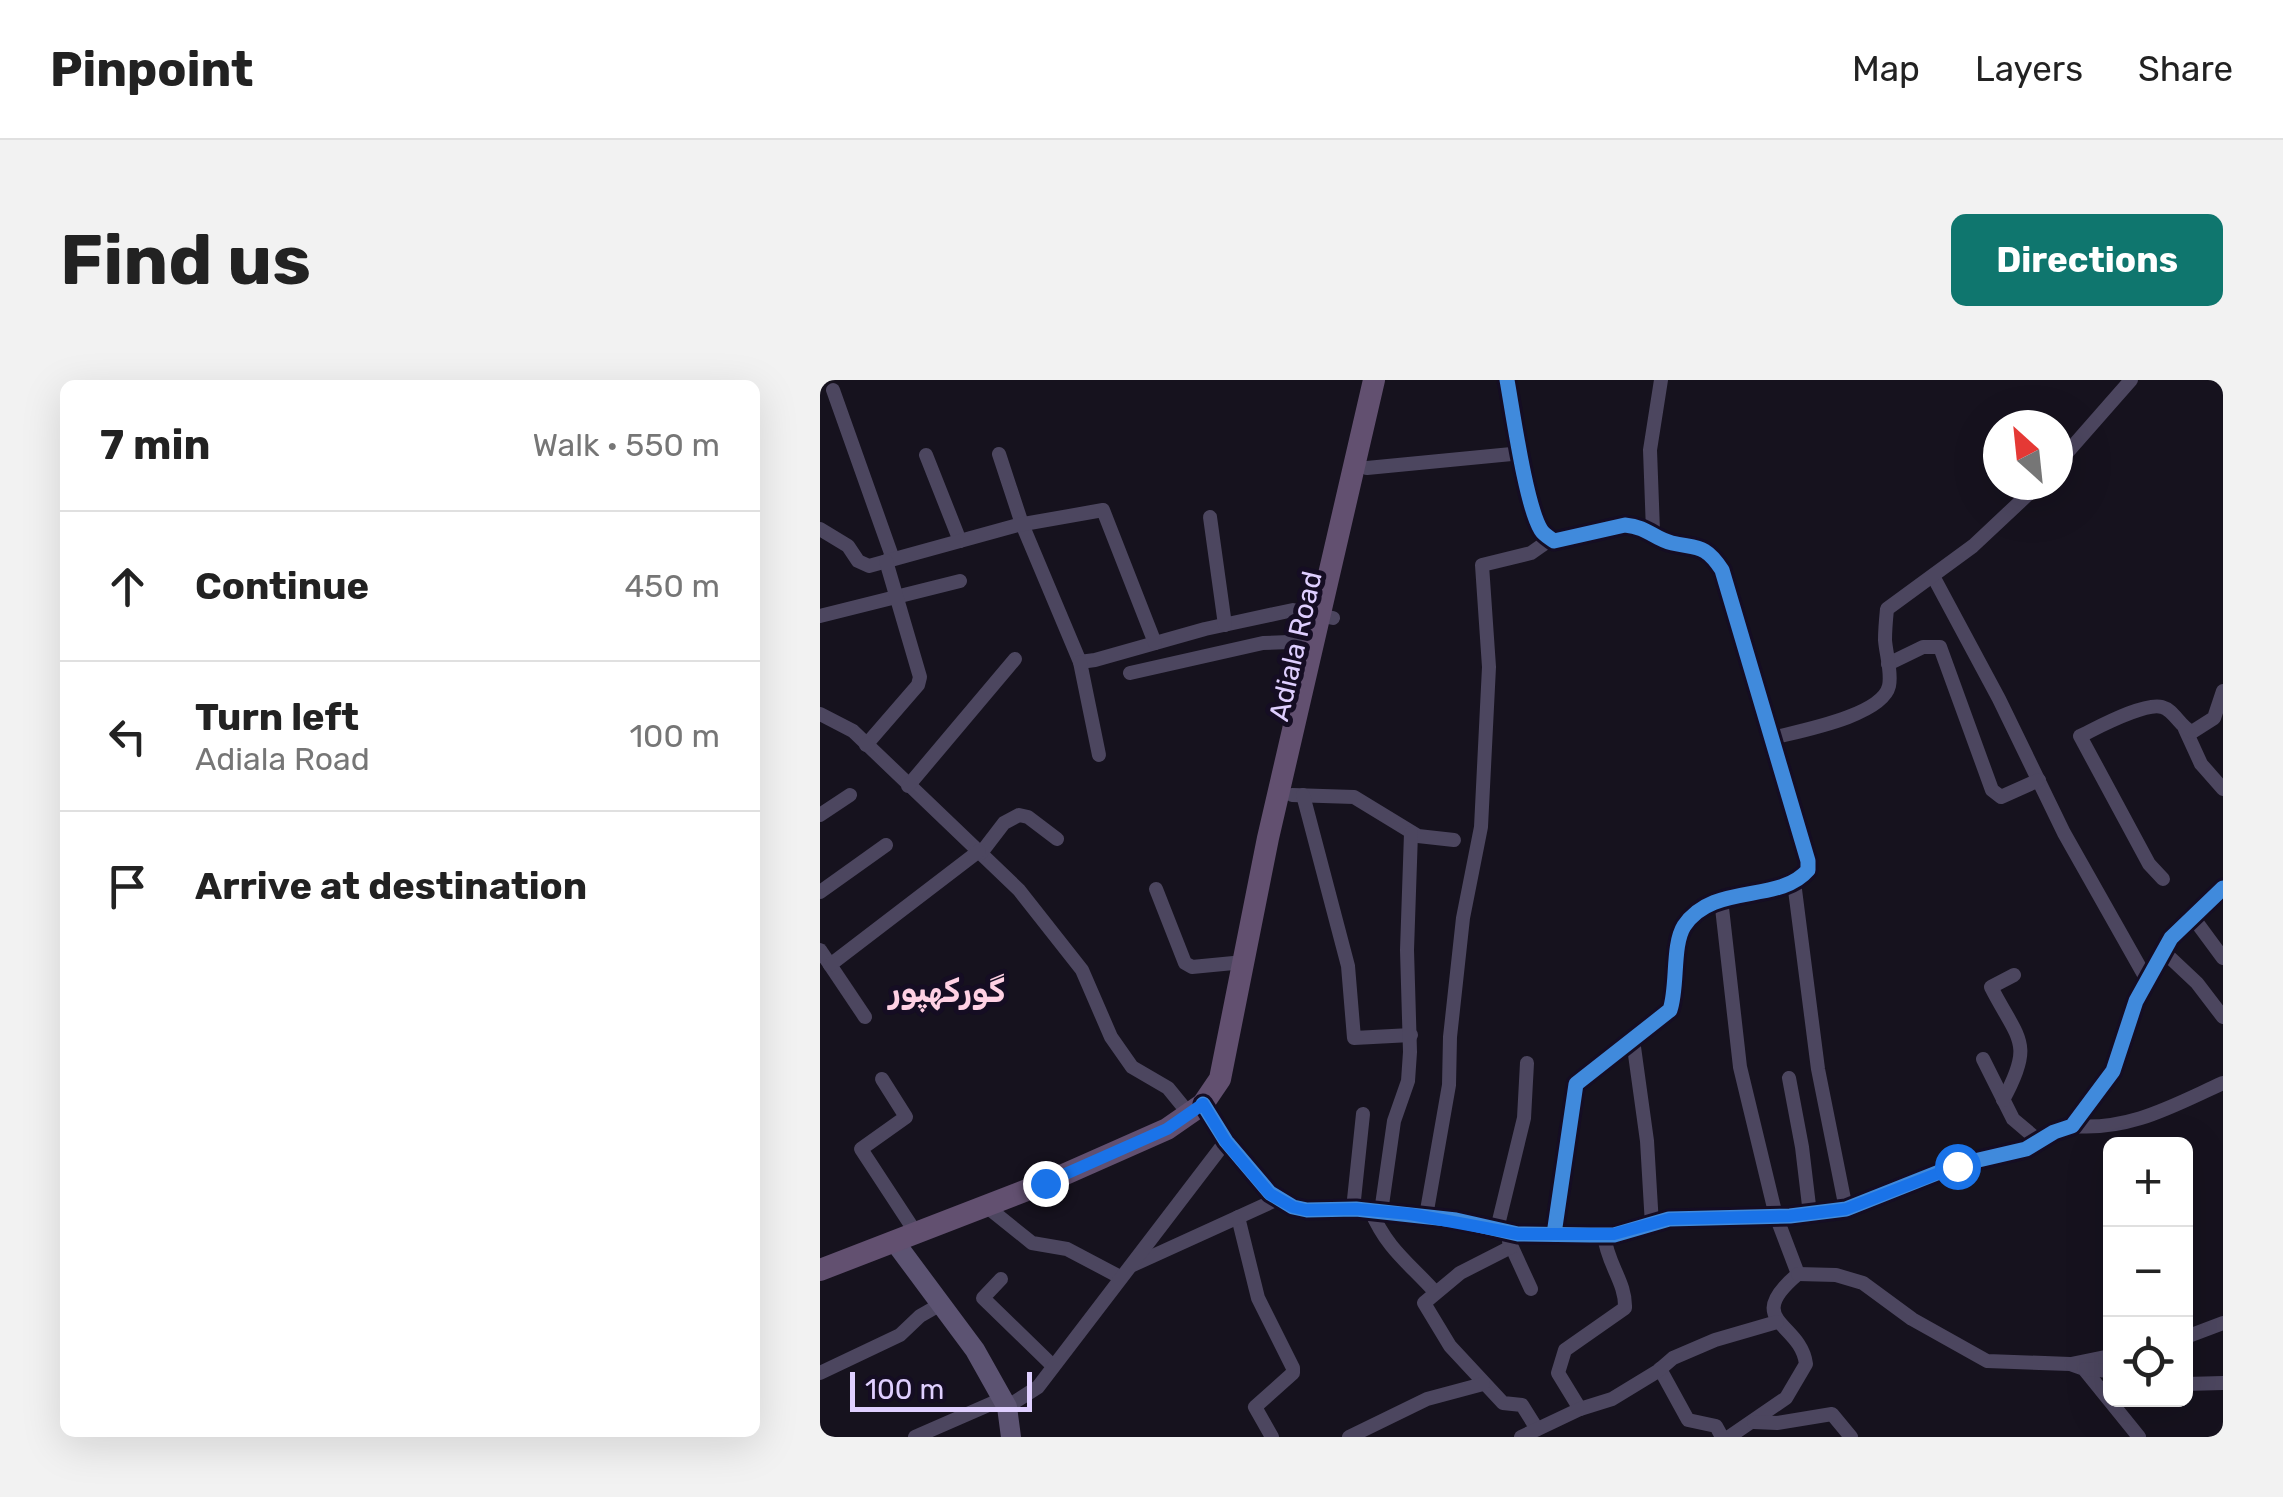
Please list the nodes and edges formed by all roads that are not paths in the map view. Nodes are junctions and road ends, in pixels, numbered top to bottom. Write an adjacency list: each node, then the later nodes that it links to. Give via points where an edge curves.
1 (1374, 380): 24 (main road, Adiala Road)
2 (1388, 380): 11 (main road, Adiala Road)
3 (1506, 380): 8 (street)
4 (1661, 380): 16 (street, via 1650,450)
5 (2132, 380): 7 (street)
6 (833, 390): 19 (street)
7 (2073, 446)
8 (1522, 453): 11 (street); 17 (street, via 1540,529)
9 (999, 454): 14 (street)
10 (926, 456): 18 (street)
11 (1367, 468): 24 (main road, Adiala Road)
12 (2022, 500): 20 (street)
13 (1210, 517): 25 (street)
14 (1022, 524): 18 (street); 27 (street, via 1106,512); 29 (street)
15 (820, 528): 19 (street, via 858,561 869,566)
16 (1652, 531): 17 (street, via 1625,524); 35 (street, via 1670,543 1706,551 1722,570)
17 (1551, 539): 85 (street, via 1538,550 1482,566 1489,667 1481,827 1463,918 1448,1096)
18 (960, 541): 19 (street)
19 (890, 560): 22 (street)
20 (1933, 576): 30 (street, via 1887,609); 38 (street)
21 (960, 581): 22 (street)
22 (898, 598): 23 (street); 36 (street, via 920,677)
23 (820, 616)
24 (1327, 616): 25 (street, via 1293,610); 26 (main road, Adiala Road); 42 (main road, Adiala Road)
25 (1225, 625): 27 (street)
26 (1315, 640): 31 (street, via 1264,643); 56 (main road, Adiala Road)
27 (1155, 643): 29 (street)
28 (1015, 660): 39 (street)
29 (1080, 662): 37 (street)
30 (1888, 664): 35 (street, via 1887,693 1876,704); 38 (street, via 1922,646 1940,646 1992,790 2001,797)
31 (1130, 673)
32 (2223, 691): 34 (street, via 2214,718 2192,732)
33 (820, 714): 36 (street)
34 (2185, 729): 40 (street, via 2201,764); 49 (street, via 2156,706 2079,738)
35 (1772, 738): 50 (street, via 1808,861)
36 (866, 744): 39 (street)
37 (1099, 755)
38 (2038, 780): 63 (street)
39 (908, 786): 48 (street)
40 (2223, 788)
41 (850, 795): 43 (street)
42 (1297, 795): 44 (street, via 1354,797); 56 (main road, Adiala Road); 66 (street, via 1348,966 1354,1038)
43 (820, 815)
44 (1411, 833): 46 (street); 66 (street)
45 (1057, 839): 48 (street, via 1018,815)
46 (1454, 840)
47 (886, 845): 53 (street)
48 (980, 852): 61 (street); 74 (street, via 1082,970 1132,1068)
49 (2163, 879)
50 (1794, 882): 54 (street); 81 (street, via 1818,1069)
51 (2223, 888): 55 (street)
52 (1156, 889): 60 (street, via 1184,962)
53 (820, 892)
54 (1721, 899): 67 (street, via 1681,930 1672,1005); 86 (street, via 1740,1067)
55 (2192, 916): 58 (street); 59 (street)
56 (1252, 921): 60 (main road, Adiala Road)
57 (820, 950): 61 (street)
58 (2163, 951): 63 (street); 65 (street)
59 (2223, 958)
60 (1244, 962): 74 (main road, Adiala Road, via 1220,1079)
61 (830, 964): 64 (street)
62 (2014, 975): 73 (street, via 1991,987 2023,1051)
63 (2147, 980): 76 (street, via 2113,1072)
64 (865, 1017)
65 (2223, 1017)
66 (1410, 1035): 83 (street, via 1408,1081)
67 (1633, 1040): 88 (street); 91 (street, via 1576,1084)
68 (1983, 1059): 73 (street)
69 (1528, 1063): 89 (street)
70 (1789, 1078): 84 (street)
71 (882, 1079): 90 (street, via 906,1117 861,1149)
72 (2223, 1083): 76 (street, via 2154,1116)
73 (2003, 1100): 77 (street, via 2013,1119)
74 (1197, 1110): 78 (street); 80 (main road)
75 (1362, 1114): 82 (street)
76 (2072, 1126): 77 (street)
77 (2039, 1141): 81 (street)
78 (1226, 1142): 79 (street); 96 (street)
79 (1278, 1199): 82 (street, via 1306,1210); 87 (street)
80 (986, 1206): 90 (main road); 96 (street, via 1032,1243)
81 (1846, 1209): 84 (street)
82 (1353, 1210): 83 (street)
83 (1376, 1211): 85 (street); 100 (street, via 1380,1232 1399,1259)
84 (1810, 1214): 86 (street)
85 (1426, 1216): 89 (street)
86 (1776, 1216): 88 (street); 97 (street)
87 (1238, 1217): 96 (street); 120 (street, via 1258,1298 1293,1368 1255,1408)
88 (1652, 1225): 92 (street)
89 (1501, 1230): 91 (street); 94 (street)
90 (916, 1232): 93 (main road)
91 (1554, 1234): 92 (street)
92 (1604, 1235): 115 (street, via 1624,1308 1561,1357 1558,1374)
93 (894, 1241): 95 (main road); 101 (main road)
94 (1511, 1247): 99 (street); 100 (street)
95 (820, 1270)
96 (1124, 1272): 106 (street)
97 (1798, 1274): 102 (street, via 1775,1300); 107 (street, via 1863,1283 1988,1360)
98 (1001, 1279): 106 (street, via 983,1298)
99 (1532, 1289)
100 (1434, 1292): 112 (street, via 1425,1307)
101 (941, 1304): 110 (street, via 892,1339); 114 (main road)
102 (1778, 1322): 108 (street, via 1715,1340); 116 (street, via 1803,1348 1805,1368 1786,1398)
103 (2223, 1323): 104 (street)
104 (2193, 1335)
105 (2103, 1358): 107 (street)
106 (1053, 1366): 114 (street, via 1038,1387)
107 (2077, 1366): 109 (street); 125 (street)
108 (1660, 1368): 115 (street, via 1612,1399); 123 (street, via 1688,1420 1716,1426)
109 (2103, 1370)
110 (820, 1373)
111 (2223, 1383): 113 (street)
112 (1484, 1384): 117 (street, via 1504,1404 1522,1404); 121 (street, via 1427,1399)
113 (2193, 1384)
114 (1005, 1403): 118 (street); 119 (main road)
115 (1580, 1409): 117 (street)
116 (1753, 1422): 123 (street); 124 (street, via 1832,1414)
117 (1537, 1429): 122 (street)
118 (914, 1437)
119 (1011, 1437)
120 (1272, 1437)
121 (1349, 1437)
122 (1521, 1437)
123 (1726, 1437)
124 (1851, 1437)
125 (2138, 1437)

